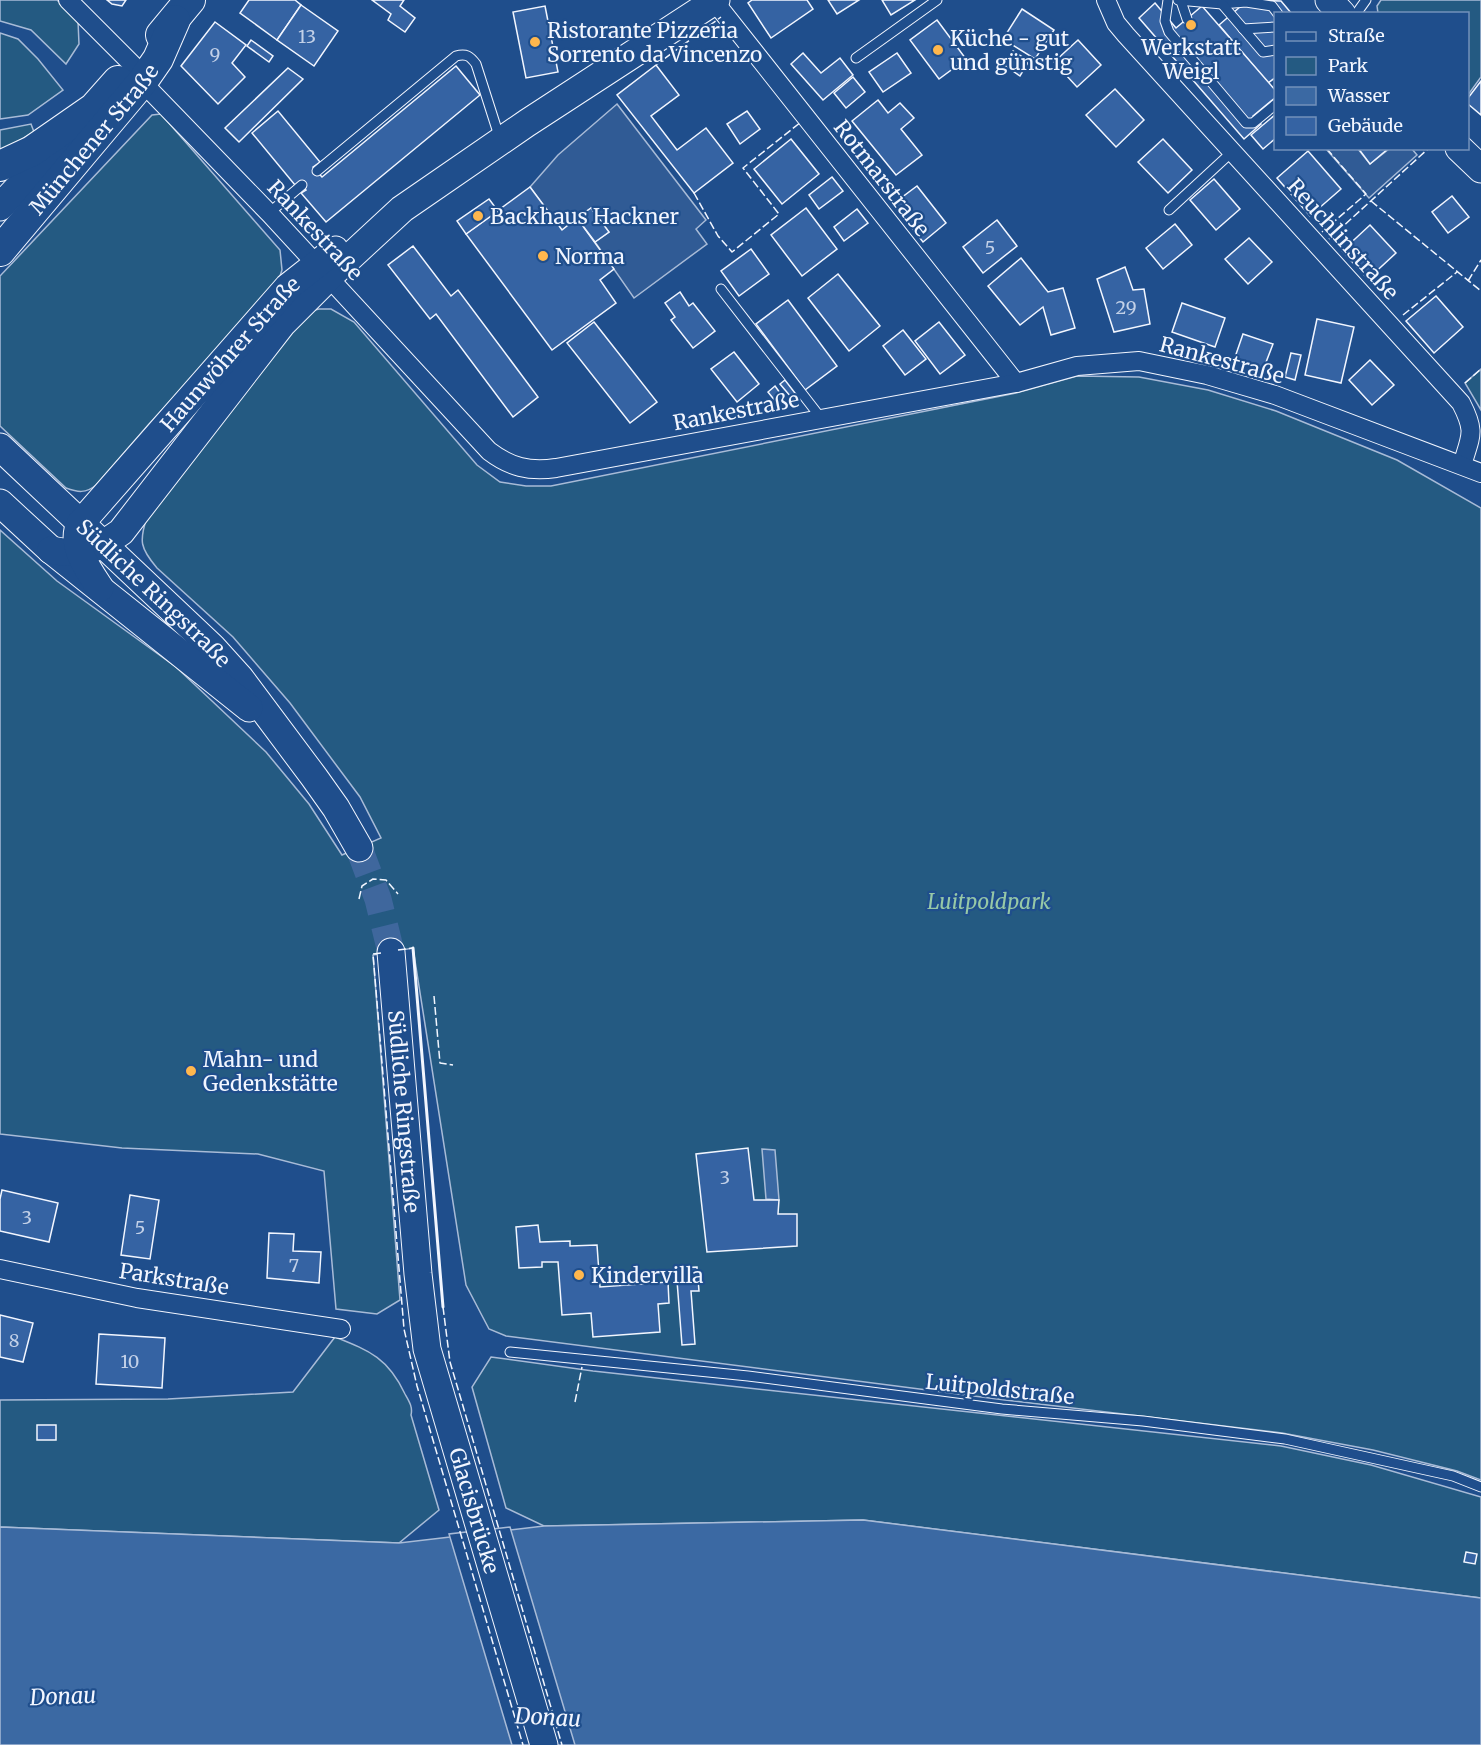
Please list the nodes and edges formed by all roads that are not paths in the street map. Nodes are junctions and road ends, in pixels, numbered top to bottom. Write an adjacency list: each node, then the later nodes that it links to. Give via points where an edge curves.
1 (68, 0): 18 (street, Rankestraße)
2 (937, 0): 17 (lane)
3 (1106, 0): 23 (street, Reuchlinstraße, via 1126,36)
4 (1168, 0): 12 (lane)
5 (1329, 0): 11 (main road)
6 (715, 1): 21 (main road, Haunwöhrer Straße); 34 (street, Rotmarstraße)
7 (1179, 1): 8 (lane); 12 (lane); 13 (lane)
8 (1222, 4): 10 (lane, via 1246,2 1272,6); 15 (lane)
9 (183, 10): 18 (main road, Münchener Straße)
10 (1276, 12)
11 (1340, 12)
12 (1166, 15): 19 (lane, via 1169,32 1246,123 1253,123)
13 (1187, 19)
14 (1274, 27): 15 (lane)
15 (1243, 29): 16 (lane, via 1263,52)
16 (1274, 50)
17 (856, 58)
18 (137, 73): 20 (main road, Münchener Straße); 30 (street, Rankestraße); 31 (main road, Münchener Straße)
19 (1274, 105)
20 (94, 108): 24 (main road, via 32,151); 28 (main road, Münchener Straße)
21 (501, 141): 26 (lane, via 476,63 463,54); 32 (main road, Haunwöhrer Straße, via 402,209 363,229)
22 (1462, 150): 25 (main road)
23 (1233, 151): 29 (lane); 37 (street, Reuchlinstraße, via 1461,403 1472,431)
24 (0, 166)
25 (1481, 169)
26 (317, 171)
27 (302, 185): 30 (lane)
28 (0, 207)
29 (1169, 210)
30 (269, 213): 32 (street, Rankestraße)
31 (0, 251)
32 (322, 271): 35 (street, Rankestraße, via 489,451 519,468 556,468); 40 (main road, Haunwöhrer Straße, via 288,287); 41 (main road, Haunwöhrer Straße)
33 (722, 289): 35 (lane)
34 (1016, 383): 35 (street, Rankestraße); 37 (street, Rankestraße, via 1077,366 1139,361 1275,395)
35 (821, 418)
36 (0, 447): 40 (main road, Südliche Ringstraße)
37 (1462, 465): 38 (street, Rankestraße)
38 (1481, 473)
39 (0, 503): 42 (main road, Südliche Ringstraße)
40 (80, 524): 41 (main road, Südliche Ringstraße)
41 (101, 543): 42 (main road, via 64,553); 43 (main road, Südliche Ringstraße); 44 (main road, Südliche Ringstraße, via 121,551 134,573 212,647)
42 (51, 550): 43 (main road, Südliche Ringstraße)
43 (100, 588): 44 (main road, Südliche Ringstraße, via 234,695)
44 (294, 750): 45 (main road, Südliche Ringstraße)
45 (359, 848)
46 (391, 952): 48 (main road, Südliche Ringstraße)
47 (0, 1269): 49 (street, Parkstraße, via 137,1298)
48 (418, 1274): 52 (main road, Glacisbrücke, via 427,1349)
49 (341, 1329)
50 (510, 1352): 51 (lane, Luitpoldstraße, via 1285,1439 1453,1476)
51 (1481, 1487)
52 (544, 1745)

